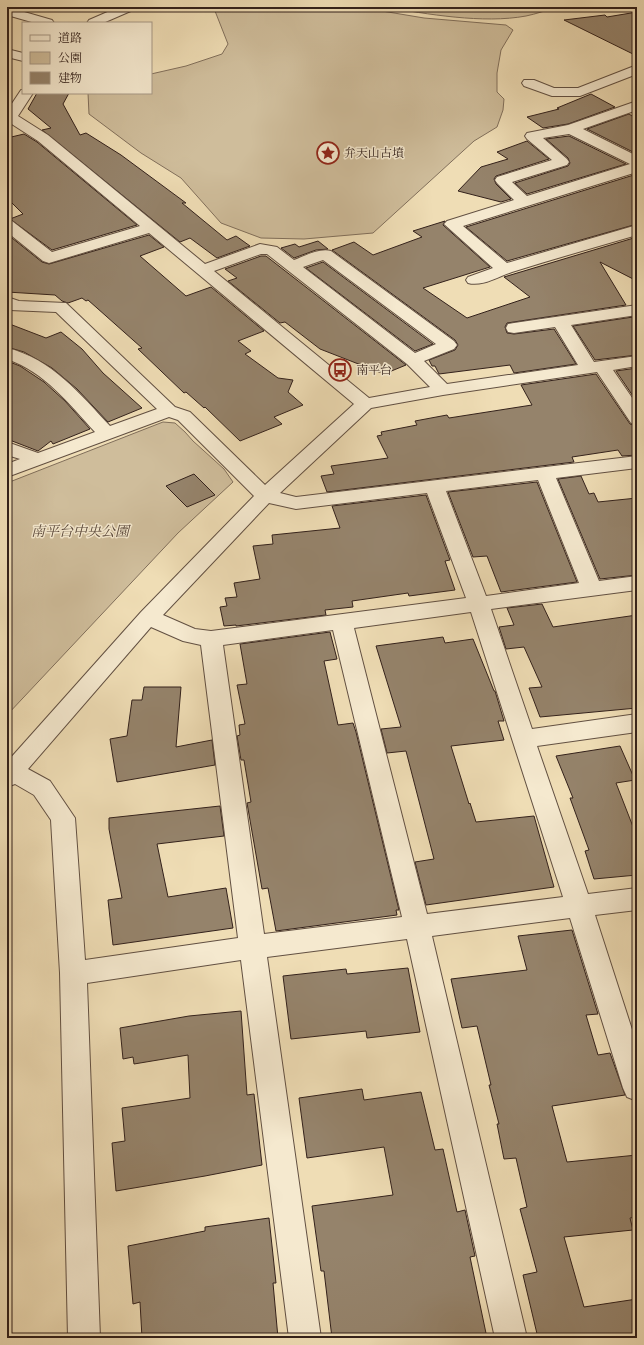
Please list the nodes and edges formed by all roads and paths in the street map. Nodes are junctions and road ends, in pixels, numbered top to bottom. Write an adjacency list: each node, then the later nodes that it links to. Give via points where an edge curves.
1 (129, 7): 4 (street)
2 (7, 11): 3 (street)
3 (45, 22)
4 (95, 22)
5 (7, 53): 6 (street)
6 (22, 57)
7 (637, 69): 8 (street, via 580,92 552,92)
8 (529, 83)
9 (25, 94): 11 (street)
10 (637, 105): 12 (street)
11 (9, 116): 17 (street, via 42,138)
12 (571, 129): 13 (street); 15 (street, via 532,136 562,162 502,180)
13 (637, 162)
14 (637, 167): 15 (street)
15 (524, 202): 20 (street, via 452,224)
16 (7, 224): 17 (street, via 49,258)
17 (152, 227): 21 (street)
18 (637, 230): 20 (street)
19 (292, 266): 21 (street, via 271,250 260,249); 28 (street); 28 (street, via 325,254 448,345)
20 (504, 269): 22 (street)
21 (203, 270): 32 (street)
22 (474, 280)
23 (7, 302): 33 (street, via 16,306 60,307)
24 (637, 310): 25 (street)
25 (560, 321): 26 (street); 30 (street)
26 (514, 328)
27 (7, 353): 35 (street, via 33,363 51,374)
28 (413, 360): 31 (street)
29 (637, 361): 30 (street)
30 (596, 367): 31 (street); 34 (street)
31 (443, 390): 32 (street)
32 (365, 404): 42 (street)
33 (169, 411): 35 (street); 42 (street, via 184,416)
34 (637, 419)
35 (106, 434): 37 (street)
36 (7, 448): 37 (street)
37 (38, 459): 39 (street)
38 (637, 462): 40 (street)
39 (7, 471)
40 (545, 473): 41 (street); 44 (street)
41 (434, 486): 42 (street, via 296,503); 45 (street)
42 (265, 496): 46 (street)
43 (637, 583): 44 (street)
44 (592, 590): 45 (street)
45 (479, 604): 47 (street); 50 (street)
46 (148, 617): 48 (street, via 191,636); 51 (street)
47 (342, 623): 48 (street); 54 (street)
48 (211, 639): 55 (street)
49 (637, 723): 50 (street)
50 (524, 739): 53 (street)
51 (10, 775): 56 (street, via 42,788 64,818)
52 (637, 899): 53 (street)
53 (579, 906): 54 (street); 57 (street)
54 (417, 926): 55 (street); 60 (street)
55 (253, 947): 56 (street); 59 (street)
56 (73, 973): 58 (street)
57 (637, 1088)
58 (84, 1338)
59 (305, 1338)
60 (511, 1338)

